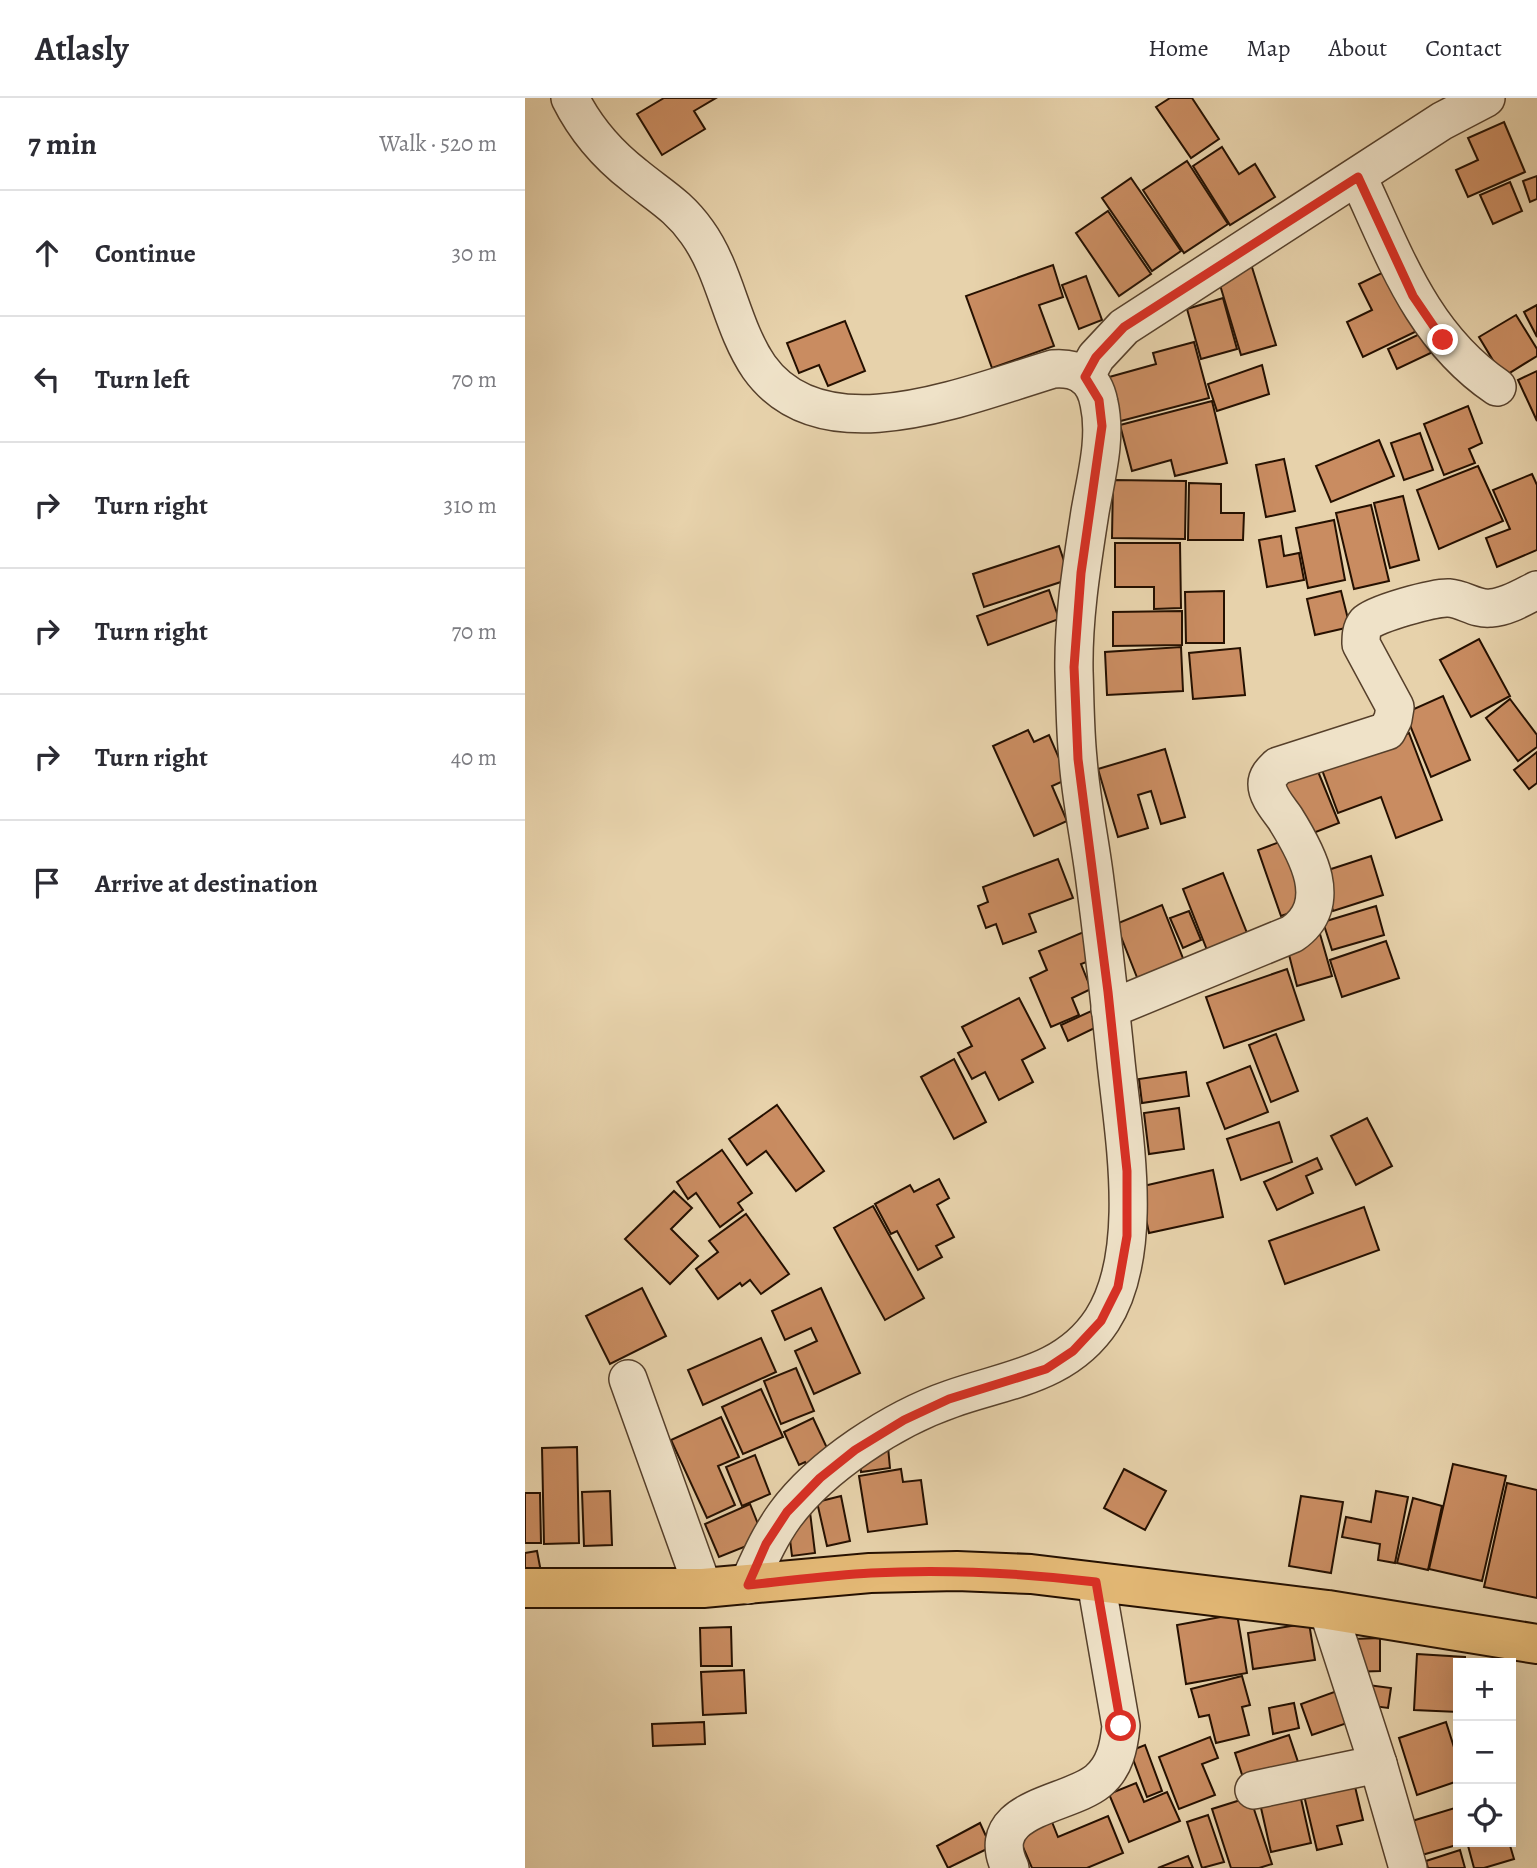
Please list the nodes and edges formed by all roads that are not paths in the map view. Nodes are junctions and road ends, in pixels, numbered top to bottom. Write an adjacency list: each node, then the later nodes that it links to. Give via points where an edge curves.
1 (570, 98): 4 (street, via 595,138 634,176 668,200 709,248 759,366 796,400 828,412 878,415 1052,369 1075,370)
2 (1486, 98): 3 (street)
3 (1358, 177): 4 (street, via 1124,327 1096,357); 5 (street, via 1413,296 1443,340)
4 (1085, 377): 7 (street, via 1099,400 1102,426 1081,573 1074,667 1078,759)
5 (1497, 387)
6 (1537, 590): 7 (street, via 1488,609 1436,599 1374,617 1365,624 1361,644 1395,707 1387,731 1278,766 1268,778 1271,796 1295,834 1315,882 1311,915 1292,933)
7 (1110, 1009): 10 (street, via 1127,1171 1127,1236 1118,1287 1101,1321 1073,1351 1046,1369 949,1399 855,1450 787,1512)
8 (628, 1379): 12 (street)
9 (1096, 1582): 10 (main road, via 957,1572 870,1573); 13 (main road); 17 (street, via 1121,1726 1119,1746 1112,1764 1097,1781 1034,1810 1012,1826 1004,1843)
10 (748, 1585): 12 (main road)
11 (525, 1588): 12 (main road)
12 (703, 1588)
13 (1328, 1609): 14 (main road); 15 (street)
14 (1537, 1644)
15 (1378, 1764): 16 (street); 18 (street)
16 (1254, 1790)
17 (1010, 1868)
18 (1408, 1868)

